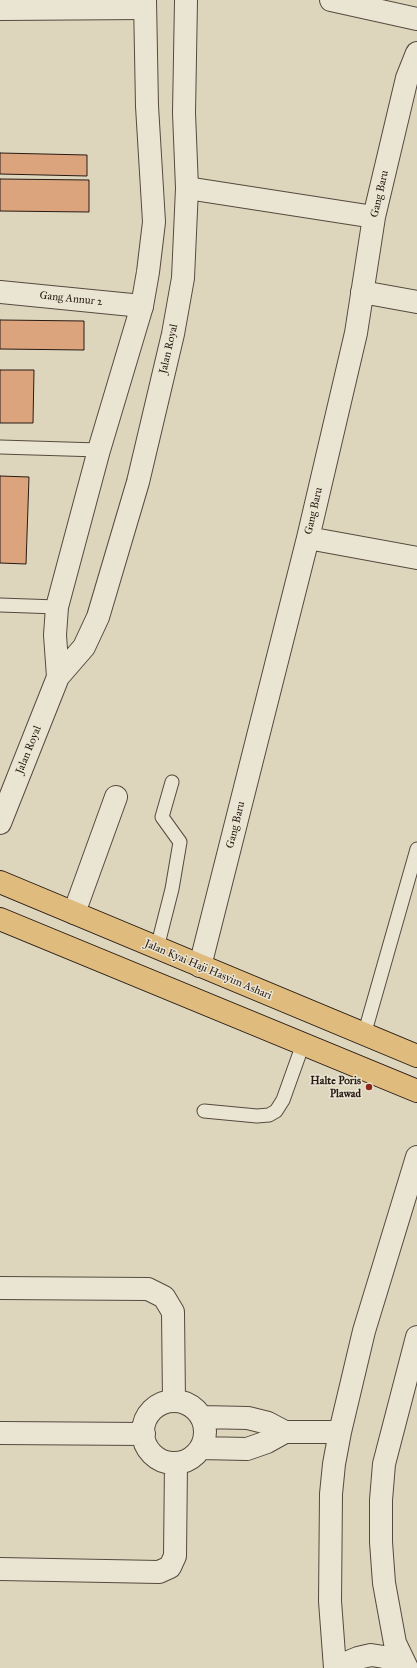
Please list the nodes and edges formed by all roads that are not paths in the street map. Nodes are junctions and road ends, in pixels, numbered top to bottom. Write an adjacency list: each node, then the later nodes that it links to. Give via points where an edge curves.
1 (186, 0): 8 (street, Jalan Royal, via 184,113)
2 (331, 0): 5 (street)
3 (145, 4): 4 (street); 13 (street, Jalan Royal, via 147,106 154,222)
4 (0, 9)
5 (417, 19)
6 (417, 53): 7 (street, Gang Baru)
7 (412, 79): 9 (street, Gang Baru)
8 (187, 188): 9 (street); 20 (street, Jalan Royal, via 183,278 173,334 138,482 98,617 84,647)
9 (374, 217): 11 (street, Gang Baru)
10 (0, 292): 13 (street, Gang Annur 2)
11 (362, 292): 12 (street); 16 (street, Gang Baru, via 356,333)
12 (417, 302)
13 (142, 306): 15 (street, Jalan Royal)
14 (0, 446): 15 (lane)
15 (99, 450): 19 (street, Jalan Royal)
16 (308, 538): 17 (street); 29 (street, Gang Baru)
17 (417, 558)
18 (0, 606): 19 (lane)
19 (57, 607): 20 (street, Jalan Royal, via 55,635)
20 (58, 677): 23 (street, Jalan Royal)
21 (172, 782): 28 (lane, via 162,817 180,842 172,889)
22 (116, 797): 26 (street)
23 (0, 823)
24 (417, 849): 30 (lane)
25 (0, 882): 26 (main road, Jalan Kyai Haji Hasyim Ashari)
26 (74, 913): 28 (main road, Jalan Kyai Haji Hasyim Ashari)
27 (0, 919): 31 (main road)
28 (157, 948): 29 (main road, Jalan Kyai Haji Hasyim Ashari)
29 (200, 966): 30 (main road, Jalan Kyai Haji Hasyim Ashari)
30 (364, 1035): 32 (main road, Jalan Kyai Haji Hasyim Ashari)
31 (303, 1044): 33 (main road); 34 (lane, via 283,1100 276,1111 269,1115 257,1116)
32 (417, 1056)
33 (417, 1091)
34 (204, 1111)
35 (417, 1158): 41 (street, via 364,1331)
36 (0, 1288): 38 (street, via 148,1289 164,1297 173,1312)
37 (417, 1337): 49 (street, via 384,1464 381,1500 384,1583 395,1643)
38 (174, 1401): 39 (street, via 190,1406); 43 (street, via 152,1412 144,1426)
39 (201, 1417): 40 (street, via 248,1418 268,1423); 44 (street, via 205,1427 205,1438)
40 (286, 1432): 41 (street); 44 (street, via 267,1442 247,1448)
41 (340, 1432): 47 (street, via 331,1494 331,1629)
42 (0, 1434): 43 (street)
43 (144, 1434): 45 (street, via 146,1446 154,1455 164,1461)
44 (201, 1448): 45 (street, via 190,1459)
45 (176, 1463): 46 (street, via 175,1556 170,1567 159,1572)
46 (0, 1570)
47 (335, 1668)
48 (341, 1668): 49 (street, via 346,1663 371,1655 384,1656)
49 (406, 1668)

